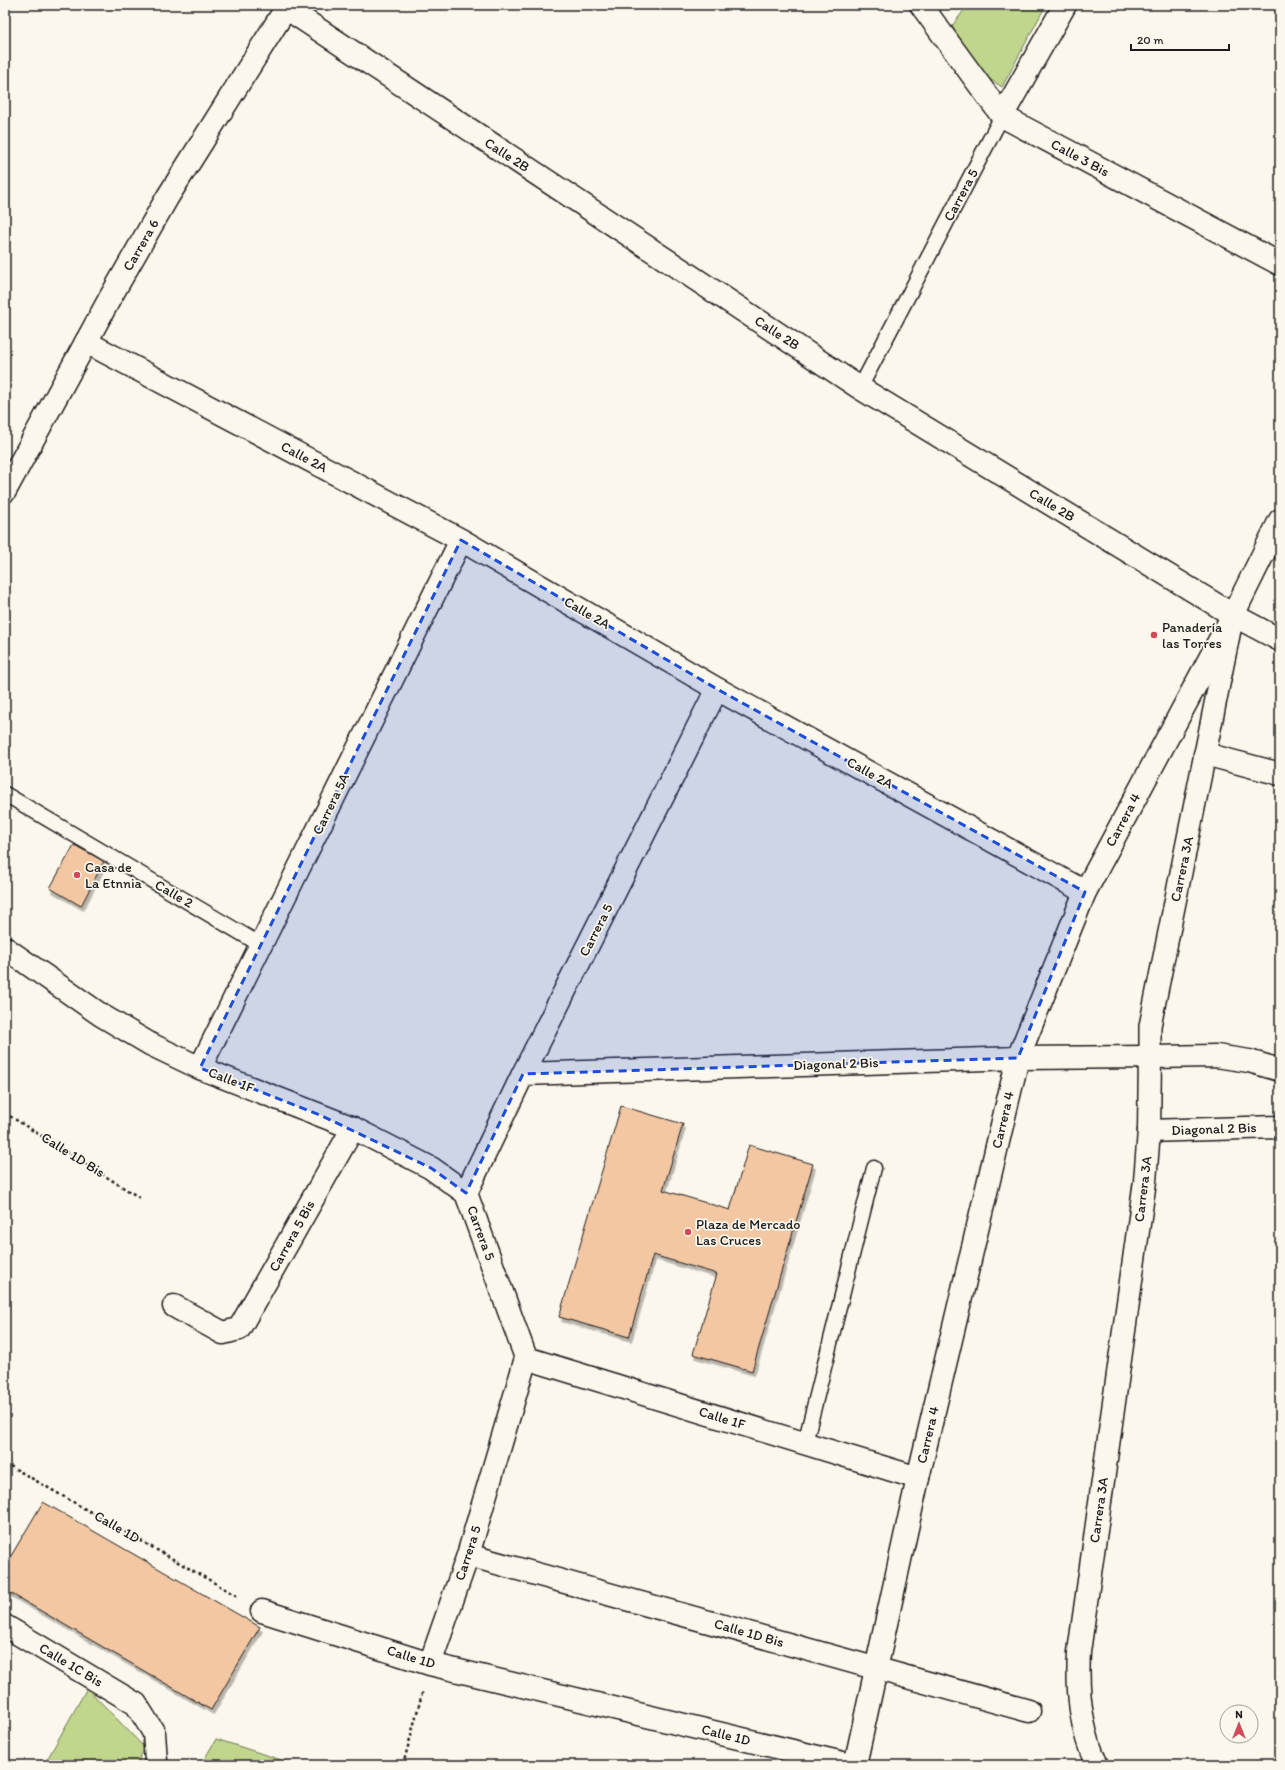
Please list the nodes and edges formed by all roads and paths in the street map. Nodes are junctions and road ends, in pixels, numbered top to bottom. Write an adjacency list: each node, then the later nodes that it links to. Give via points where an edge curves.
1 (921, 5): 4 (street, Calle 3 Bis)
2 (1065, 5): 4 (street, Carrera 5)
3 (287, 7): 6 (street, Carrera 6, via 167,198); 7 (street, Calle 2B)
4 (1002, 116): 5 (street, Calle 3 Bis); 7 (lane, Carrera 5)
5 (1280, 264)
6 (86, 342): 8 (street, Carrera 6); 10 (street, Calle 2A)
7 (860, 388): 11 (street, Calle 2B)
8 (5, 491)
9 (1280, 520): 11 (street, Carrera 4)
10 (461, 540): 13 (street, Calle 2A); 18 (street, Carrera 5A)
11 (1233, 615): 12 (street, Calle 2B); 14 (street, Carrera 3A); 17 (street, Carrera 4)
12 (1280, 640)
13 (717, 689): 17 (street, Calle 2A); 24 (street, Carrera 5)
14 (1205, 754): 15 (street); 20 (street, Carrera 3A, via 1150,1026)
15 (1280, 774)
16 (5, 794): 18 (lane, Calle 2)
17 (1085, 892): 21 (street, Carrera 4)
18 (261, 945): 22 (street, Carrera 5A)
19 (5, 948): 22 (street, Calle 1F, via 101,1015 150,1044)
20 (1150, 1057): 21 (street, Diagonal 2 Bis); 23 (street, Diagonal 2 Bis, via 1216,1056 1249,1061); 28 (street, Carrera 3A)
21 (1018, 1058): 24 (street, Diagonal 2 Bis); 36 (street, Carrera 4)
22 (200, 1068): 27 (street, Calle 1F)
23 (1280, 1070)
24 (523, 1074): 30 (street, Carrera 5)
25 (5, 1113): 31 (path, Calle 1D Bis)
26 (1280, 1127): 28 (street, Diagonal 2 Bis)
27 (353, 1128): 30 (street, Calle 1F, via 431,1168); 32 (street, Carrera 5 Bis, via 239,1329 223,1333)
28 (1149, 1131): 47 (street, Carrera 3A, via 1142,1204 1079,1652 1078,1684 1083,1724)
29 (874, 1168): 34 (lane)
30 (466, 1193): 33 (street, Carrera 5)
31 (140, 1198)
32 (174, 1306)
33 (526, 1358): 34 (street, Calle 1F); 37 (street, Carrera 5)
34 (805, 1443): 36 (street, Calle 1F)
35 (5, 1463): 38 (path, Calle 1D)
36 (918, 1478): 41 (street, Carrera 4)
37 (468, 1555): 40 (street, Carrera 5); 41 (street, Calle 1D Bis)
38 (262, 1610): 40 (street, Calle 1D)
39 (5, 1626): 43 (street, Calle 1C Bis, via 136,1704 154,1733)
40 (430, 1664): 44 (path); 45 (street, Calle 1D)
41 (877, 1669): 42 (street, Calle 1D Bis); 46 (street, Carrera 4)
42 (1029, 1711)
43 (155, 1765)
44 (403, 1765)
45 (851, 1765)
46 (855, 1765)
47 (1097, 1765)

